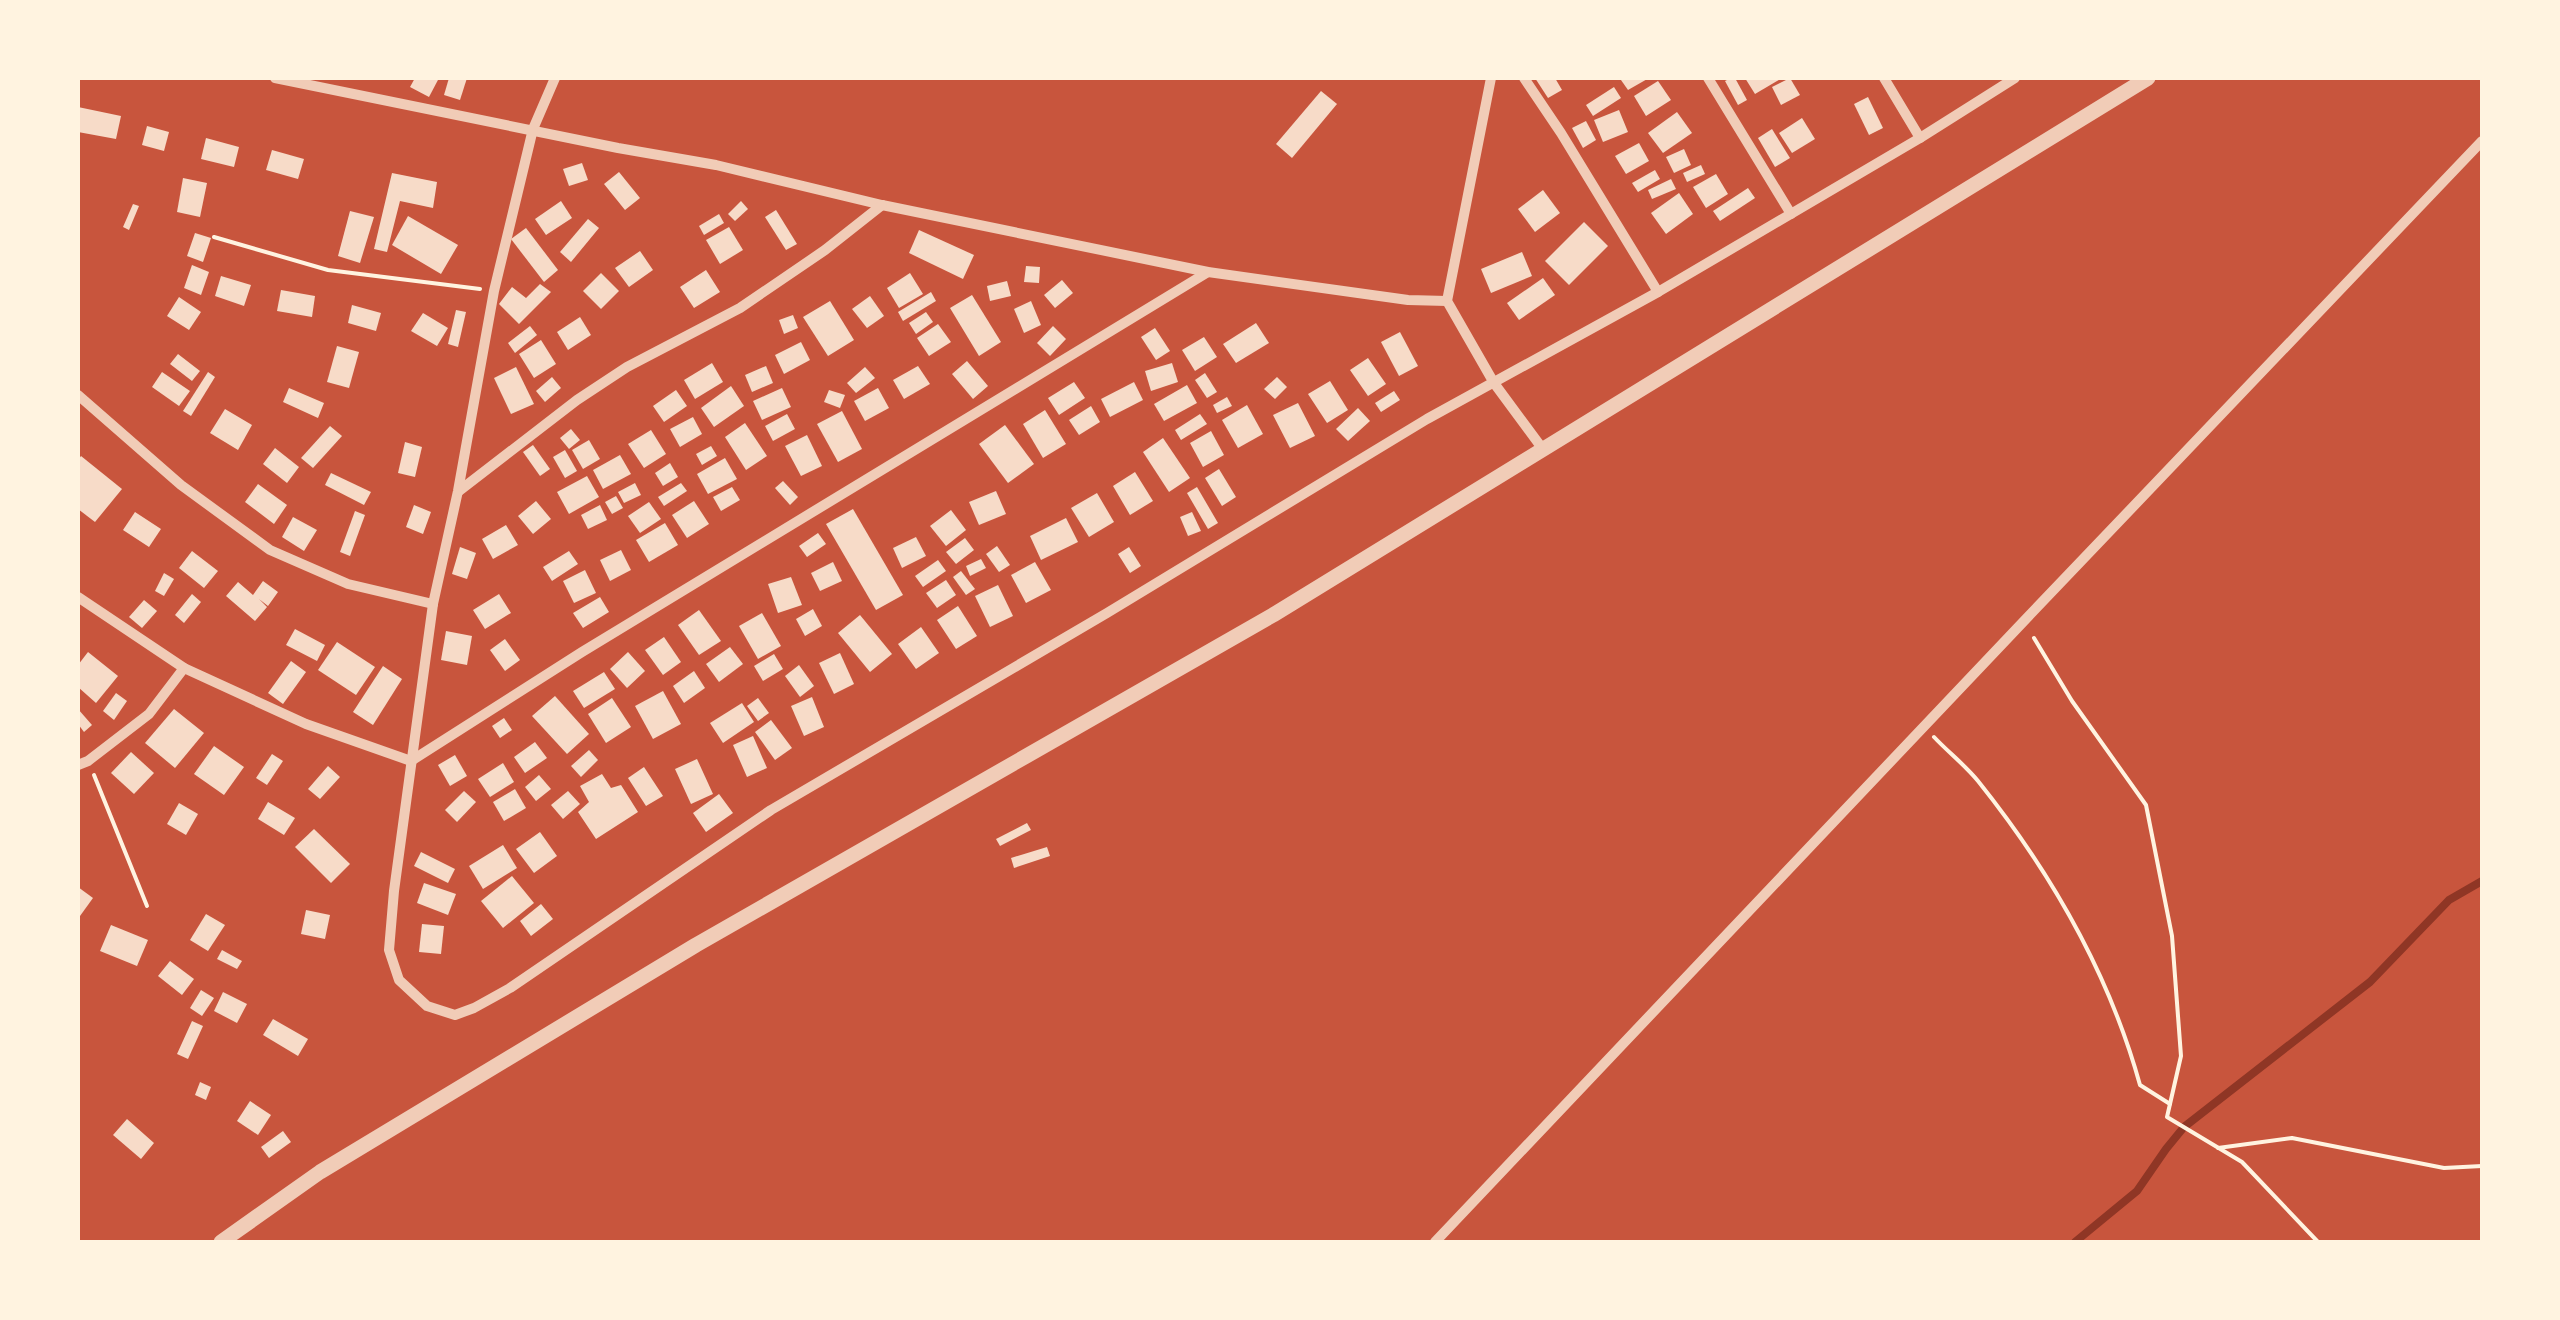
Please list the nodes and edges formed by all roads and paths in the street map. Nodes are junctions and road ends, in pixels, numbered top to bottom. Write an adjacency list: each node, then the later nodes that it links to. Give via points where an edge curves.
1 (275, 78): 9 (street)
2 (555, 78): 9 (street)
3 (1490, 78): 18 (street)
4 (1524, 78): 17 (street)
5 (1708, 78): 13 (street)
6 (1884, 78): 10 (street)
7 (2015, 78): 10 (street)
8 (2148, 78): 21 (street)
9 (533, 128): 12 (street); 16 (street)
10 (1920, 138): 13 (street)
11 (2482, 142): 25 (street)
12 (882, 206): 15 (street); 22 (street, via 740,308 577,400)
13 (1791, 214): 17 (street)
14 (214, 237): 16 (path, via 328,270)
15 (1208, 272): 18 (street); 28 (street)
16 (494, 291): 22 (street)
17 (1658, 292): 19 (street)
18 (1448, 302): 19 (street)
19 (1494, 383): 21 (street); 28 (street, via 772,810 510,988 455,1015 426,1006 399,980 389,950)
20 (78, 395): 24 (street, via 181,485 270,550 348,584)
21 (1542, 448): 34 (street, via 1273,614 662,966 320,1172)
22 (458, 492): 24 (street)
23 (78, 597): 26 (street)
24 (433, 604): 28 (street)
25 (2024, 621): 27 (street); 31 (path, via 2146,804 2172,936 2182,1056)
26 (184, 668): 28 (street, via 306,724); 29 (street, via 150,714)
27 (1923, 727): 31 (path, via 1976,778 2045,876 2090,951 2140,1085); 35 (street)
28 (411, 761)
29 (83, 763): 30 (path)
30 (146, 906)
31 (2170, 1104): 32 (path, via 2167,1117)
32 (2218, 1148): 33 (path, via 2292,1138 2444,1168); 36 (path, via 2242,1162)
33 (2482, 1166)
34 (220, 1242)
35 (1436, 1242)
36 (2318, 1242)

